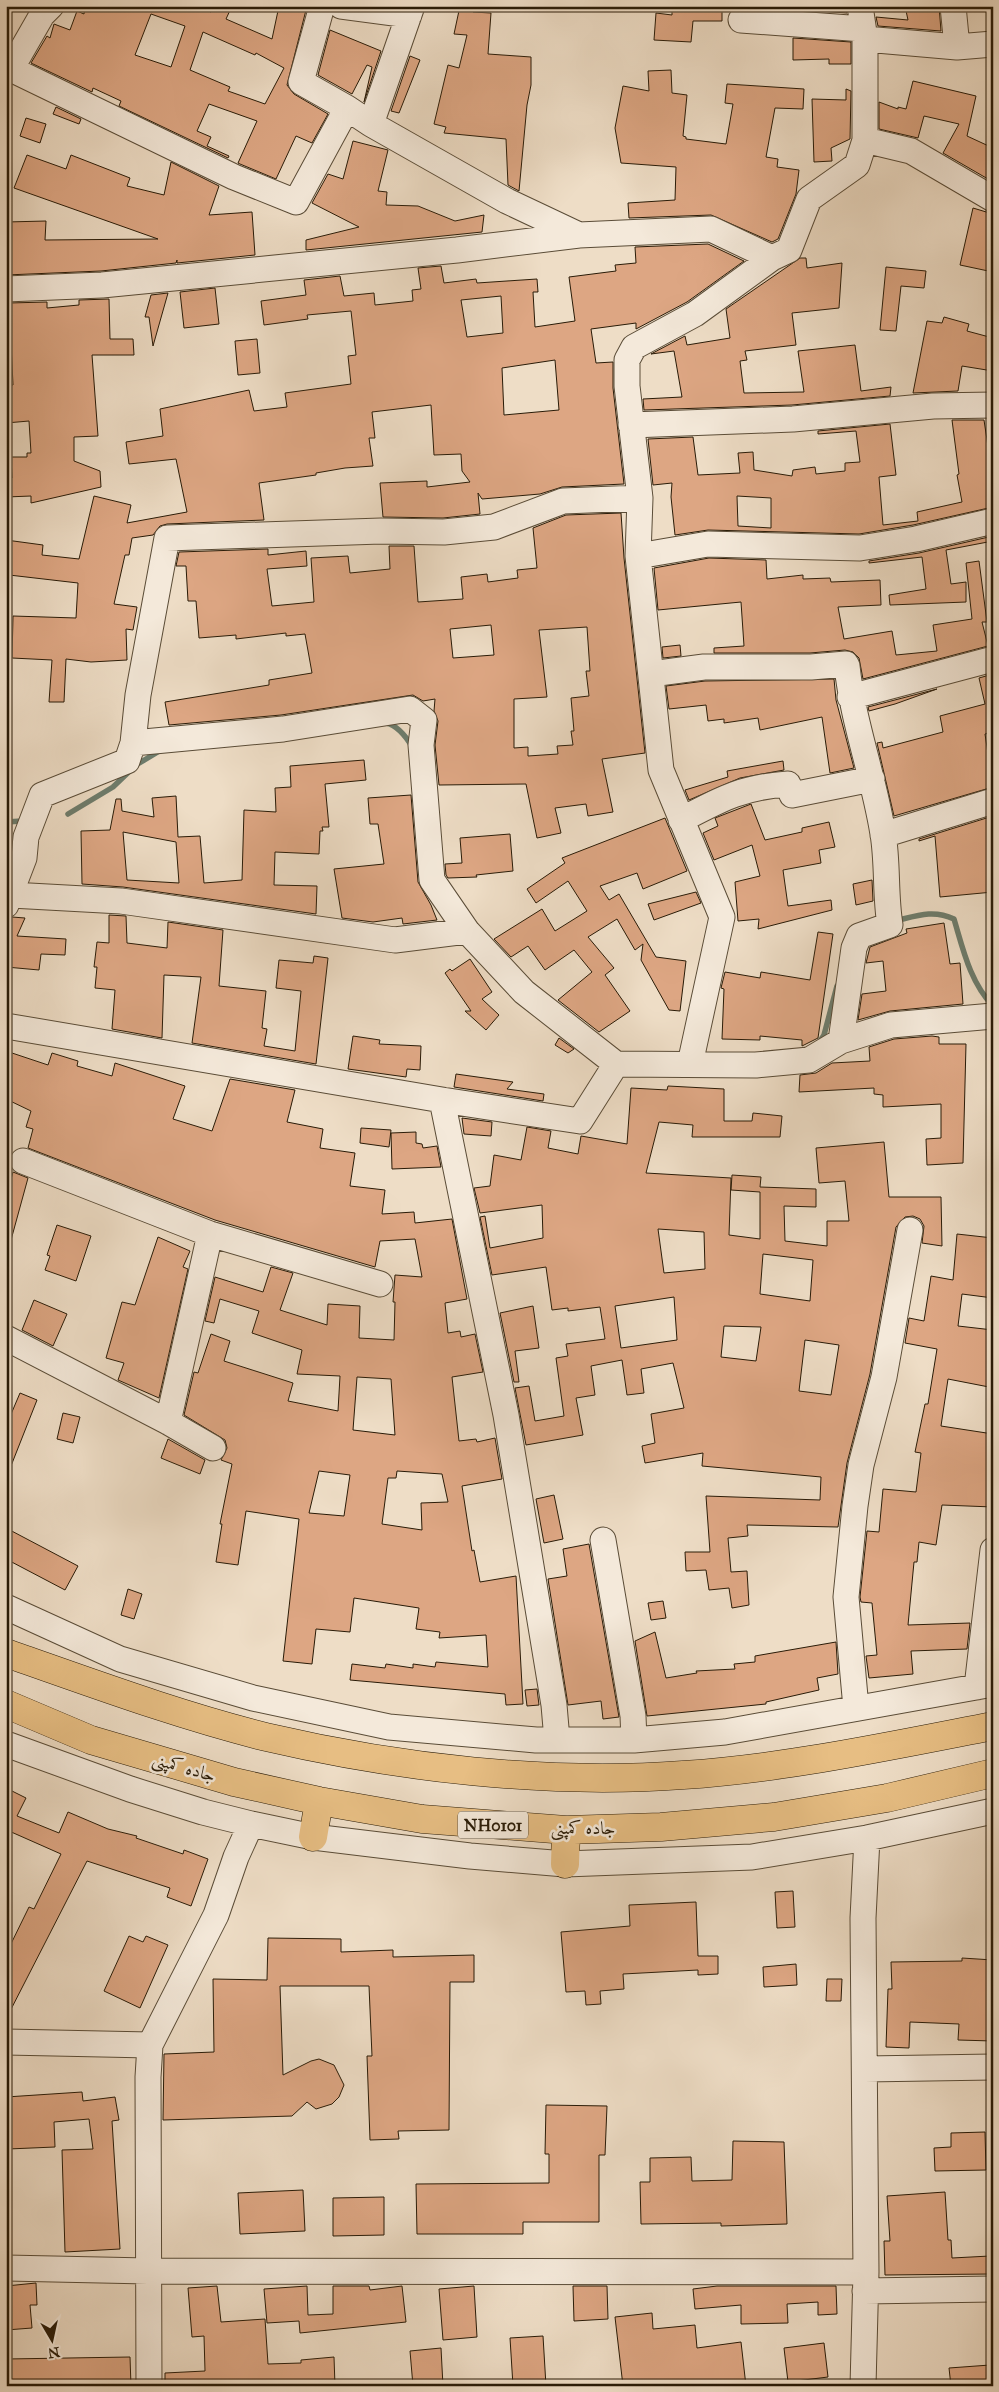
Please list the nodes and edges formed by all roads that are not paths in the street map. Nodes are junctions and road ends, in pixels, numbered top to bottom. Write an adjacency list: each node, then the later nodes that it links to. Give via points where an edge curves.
1 (51, 6): 10 (street)
2 (322, 6): 11 (street, via 301,82)
3 (341, 6): 5 (street)
4 (953, 6): 9 (street)
5 (410, 11): 12 (street)
6 (741, 20): 7 (street)
7 (863, 25): 9 (street); 13 (street)
8 (993, 44): 9 (street)
9 (957, 47)
10 (9, 69): 11 (street, via 234,178 296,202)
11 (347, 108): 12 (street)
12 (371, 124): 15 (street, via 507,201)
13 (865, 140): 14 (street, via 911,151); 16 (street, via 857,164 809,199 789,250)
14 (993, 199)
15 (579, 235): 16 (street, via 711,229); 17 (street, via 102,285)
16 (772, 258): 19 (street, via 695,314 634,347 627,360)
17 (6, 289)
18 (993, 405): 19 (street, via 932,406 793,419)
19 (631, 425): 20 (street)
20 (640, 498): 22 (street); 26 (street, via 563,501 494,527 444,532 167,538 138,695)
21 (993, 520): 22 (street, via 916,539 860,548 708,544)
22 (638, 556): 24 (street)
23 (993, 659): 25 (street)
24 (651, 674): 25 (street, via 704,667 777,668 846,664); 29 (street, via 661,770)
25 (850, 697): 27 (street)
26 (133, 743): 31 (street, via 127,761 42,795); 33 (street, via 283,729 410,709 424,720 421,745 432,880)
27 (872, 779): 29 (street, via 792,795 788,784 749,789 732,794); 30 (street)
28 (993, 801): 30 (street)
29 (681, 820): 38 (street, via 722,917)
30 (883, 835): 36 (street, via 888,913 859,936 854,948)
31 (16, 836): 32 (street, via 24,858)
32 (9, 900): 33 (street, via 120,901 395,940)
33 (467, 931): 37 (street, via 524,992)
34 (993, 1016): 36 (street, via 891,1025)
35 (6, 1026): 39 (street)
36 (841, 1041): 38 (street, via 809,1060 756,1065)
37 (616, 1064): 38 (street); 39 (street, via 580,1120)
38 (690, 1064)
39 (442, 1100): 55 (street, via 506,1415)
40 (23, 1161): 42 (street)
41 (910, 1230): 53 (street, via 884,1377 855,1506 846,1596)
42 (210, 1234): 43 (street); 45 (street)
43 (380, 1284)
44 (6, 1338): 45 (street)
45 (168, 1422): 46 (street)
46 (213, 1448)
47 (603, 1540): 56 (street, via 633,1716)
48 (993, 1550): 51 (street)
49 (6, 1607): 55 (street, via 120,1659 253,1698 389,1727)
50 (6, 1652): 54 (highway, via 136,1699 264,1736 342,1754 546,1778 682,1776 779,1766)
51 (985, 1685): 53 (street)
52 (6, 1704): 59 (highway, جاده کمپنی / NH0101, via 92,1740 234,1782)
53 (856, 1708): 56 (street, via 725,1732)
54 (993, 1726)
55 (557, 1740): 56 (street)
56 (634, 1740)
57 (8, 1750): 61 (street, via 203,1812)
58 (993, 1774): 62 (highway, جاده کمپنی / NH0101, via 887,1798 774,1817 661,1827)
59 (319, 1801): 62 (highway, جاده کمپنی / NH0101, via 422,1819); 63 (highway)
60 (993, 1812): 64 (street)
61 (252, 1824): 63 (street); 67 (street, via 236,1857 216,1915)
62 (566, 1830): 65 (highway)
63 (313, 1837): 65 (street)
64 (867, 1838): 65 (street, via 752,1857); 69 (street)
65 (565, 1864)
66 (6, 2042): 67 (street)
67 (150, 2045): 71 (street)
68 (993, 2067): 69 (street)
69 (865, 2069): 72 (street)
70 (6, 2268): 71 (street)
71 (148, 2271): 72 (street); 74 (street)
72 (866, 2282): 73 (street); 75 (street)
73 (993, 2289)
74 (149, 2386)
75 (863, 2386)

